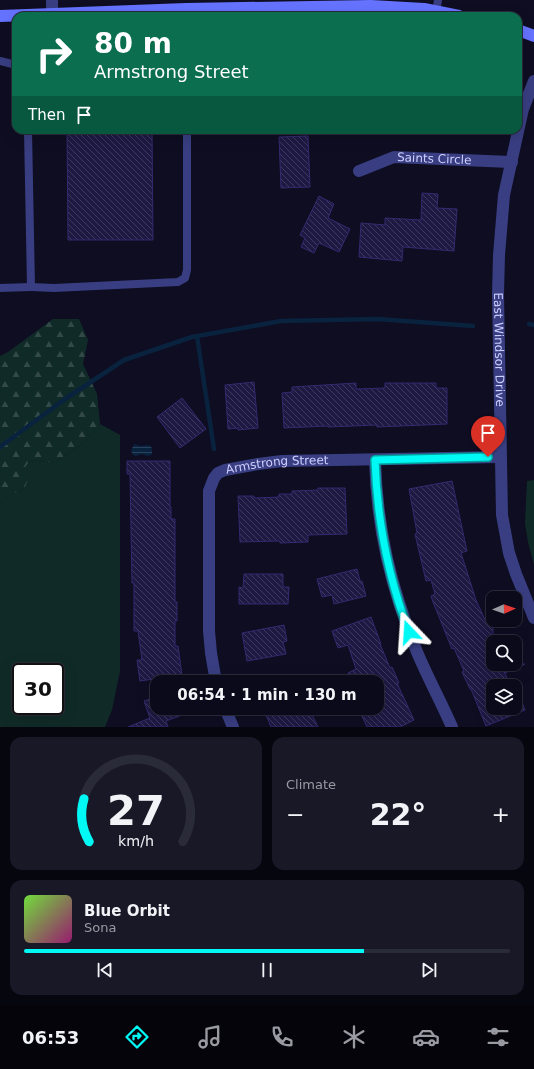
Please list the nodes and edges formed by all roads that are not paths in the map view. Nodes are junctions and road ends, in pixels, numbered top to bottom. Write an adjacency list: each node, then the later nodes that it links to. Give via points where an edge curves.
1 (52, 0): 4 (street)
2 (269, 4): 3 (street, via 424,9); 5 (street)
3 (437, 6): 6 (street)
4 (52, 12)
5 (186, 12)
6 (450, 12)
7 (0, 16): 8 (street)
8 (12, 16)
9 (522, 32): 10 (street)
10 (534, 36)
11 (0, 61): 12 (lane)
12 (12, 64)
13 (534, 81): 14 (street, East Windsor Drive)
14 (522, 113)
15 (28, 134): 20 (lane)
16 (187, 134): 20 (lane, via 185,278 178,282)
17 (518, 134): 18 (street, East Windsor Drive)
18 (512, 162): 19 (street, Saints Circle, via 394,157); 22 (street, East Windsor Drive, via 504,195 499,255)
19 (359, 171)
20 (31, 287): 21 (lane)
21 (0, 288)
22 (500, 457): 23 (street, Armstrong Street); 24 (street, East Windsor Drive, via 505,535 516,574)
23 (375, 460): 25 (street, Armstrong Street, via 258,464 225,470 214,478 209,491 209,623); 28 (street, via 383,540 394,587 418,654)
24 (534, 618)
25 (215, 675)
26 (228, 715): 27 (street)
27 (233, 727)
28 (452, 727)

